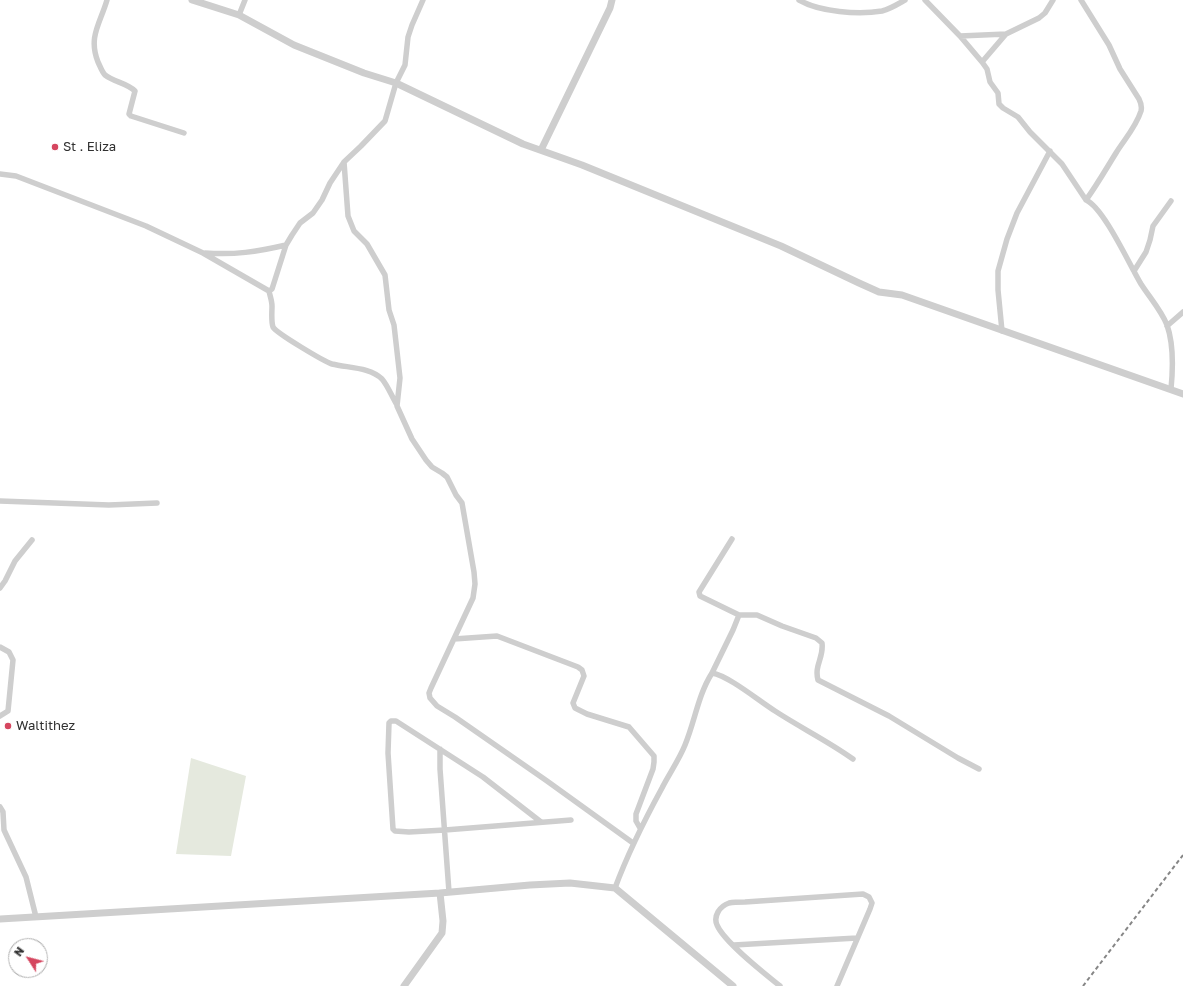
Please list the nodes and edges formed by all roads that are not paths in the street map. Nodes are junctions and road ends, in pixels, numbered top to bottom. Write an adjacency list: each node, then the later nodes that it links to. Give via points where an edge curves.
1 (107, 0): 16 (street, via 93,42 95,54 104,74 135,91 129,114 131,116)
2 (192, 0): 11 (street)
3 (246, 0): 11 (street)
4 (423, 0): 15 (street, via 408,37 405,65)
5 (612, 0): 17 (street)
6 (799, 0): 7 (street, via 824,10 870,12 884,11)
7 (905, 0)
8 (925, 0): 13 (street)
9 (1053, 0): 12 (street, via 1045,13)
10 (1081, 0): 21 (street, via 1141,104 1134,126)
11 (239, 15): 15 (street, via 294,45)
12 (1006, 34): 13 (street); 14 (street)
13 (960, 36): 14 (street)
14 (982, 62): 18 (street, via 987,69 990,82 998,92 999,104 1018,117)
15 (396, 83): 17 (street, via 523,144); 19 (street, via 384,121)
16 (184, 134)
17 (541, 150): 29 (street, via 582,164 780,246 879,292 902,295)
18 (1050, 151): 21 (street); 29 (street, via 1017,213 998,271)
19 (344, 162): 23 (street, via 322,200 300,224); 32 (street, via 348,216 354,231 367,244 385,275 400,378)
20 (0, 174): 24 (street, via 16,176 138,223)
21 (1086, 200): 25 (street, via 1104,219)
22 (1171, 201): 25 (street, via 1153,226 1146,252)
23 (286, 245): 24 (street, via 251,253); 26 (street, via 272,289)
24 (203, 253): 26 (street)
25 (1134, 271): 28 (street)
26 (269, 291): 32 (street, via 274,329 331,364 372,372 381,379)
27 (1183, 312): 28 (street)
28 (1167, 326): 30 (street, via 1173,373)
29 (1002, 330): 30 (street)
30 (1170, 389): 31 (street)
31 (1183, 394)
32 (397, 406): 39 (street, via 412,439 426,460 447,477 462,503 475,584 471,605)
33 (0, 501): 34 (street)
34 (157, 503)
35 (732, 539): 38 (street, via 699,594)
36 (32, 540): 37 (street, via 14,561)
37 (0, 588)
38 (740, 615): 41 (street); 45 (street, via 757,615 816,638 822,643 823,652 816,672 818,680 889,716)
39 (454, 639): 49 (street, via 497,636 582,670 584,676 573,703 575,708 629,727 654,756 653,769 636,814); 52 (street, via 429,693 430,698)
40 (0, 646): 42 (street, via 9,652 13,660 8,711)
41 (712, 673): 44 (street, via 731,682); 49 (street, via 707,680 685,745)
42 (0, 716)
43 (440, 749): 48 (street, via 483,777); 51 (street); 51 (street, via 396,721 388,724 394,830)
44 (853, 760)
45 (979, 769)
46 (0, 807): 50 (street, via 3,812)
47 (571, 820): 48 (street)
48 (541, 822): 51 (street)
49 (640, 828): 52 (street)
50 (2, 830): 56 (street, via 26,877)
51 (445, 830): 54 (street)
52 (633, 843): 53 (street)
53 (616, 888): 54 (street, via 570,883); 61 (street)
54 (449, 892): 55 (street)
55 (440, 893): 56 (street); 60 (street, via 442,933)
56 (36, 917): 57 (street)
57 (0, 919)
58 (857, 938): 59 (street); 59 (street, via 872,903 870,897 863,894 729,904 720,909 716,916 717,924); 63 (street)
59 (734, 945): 62 (street)
60 (404, 986)
61 (733, 986)
62 (780, 986)
63 (836, 986)

